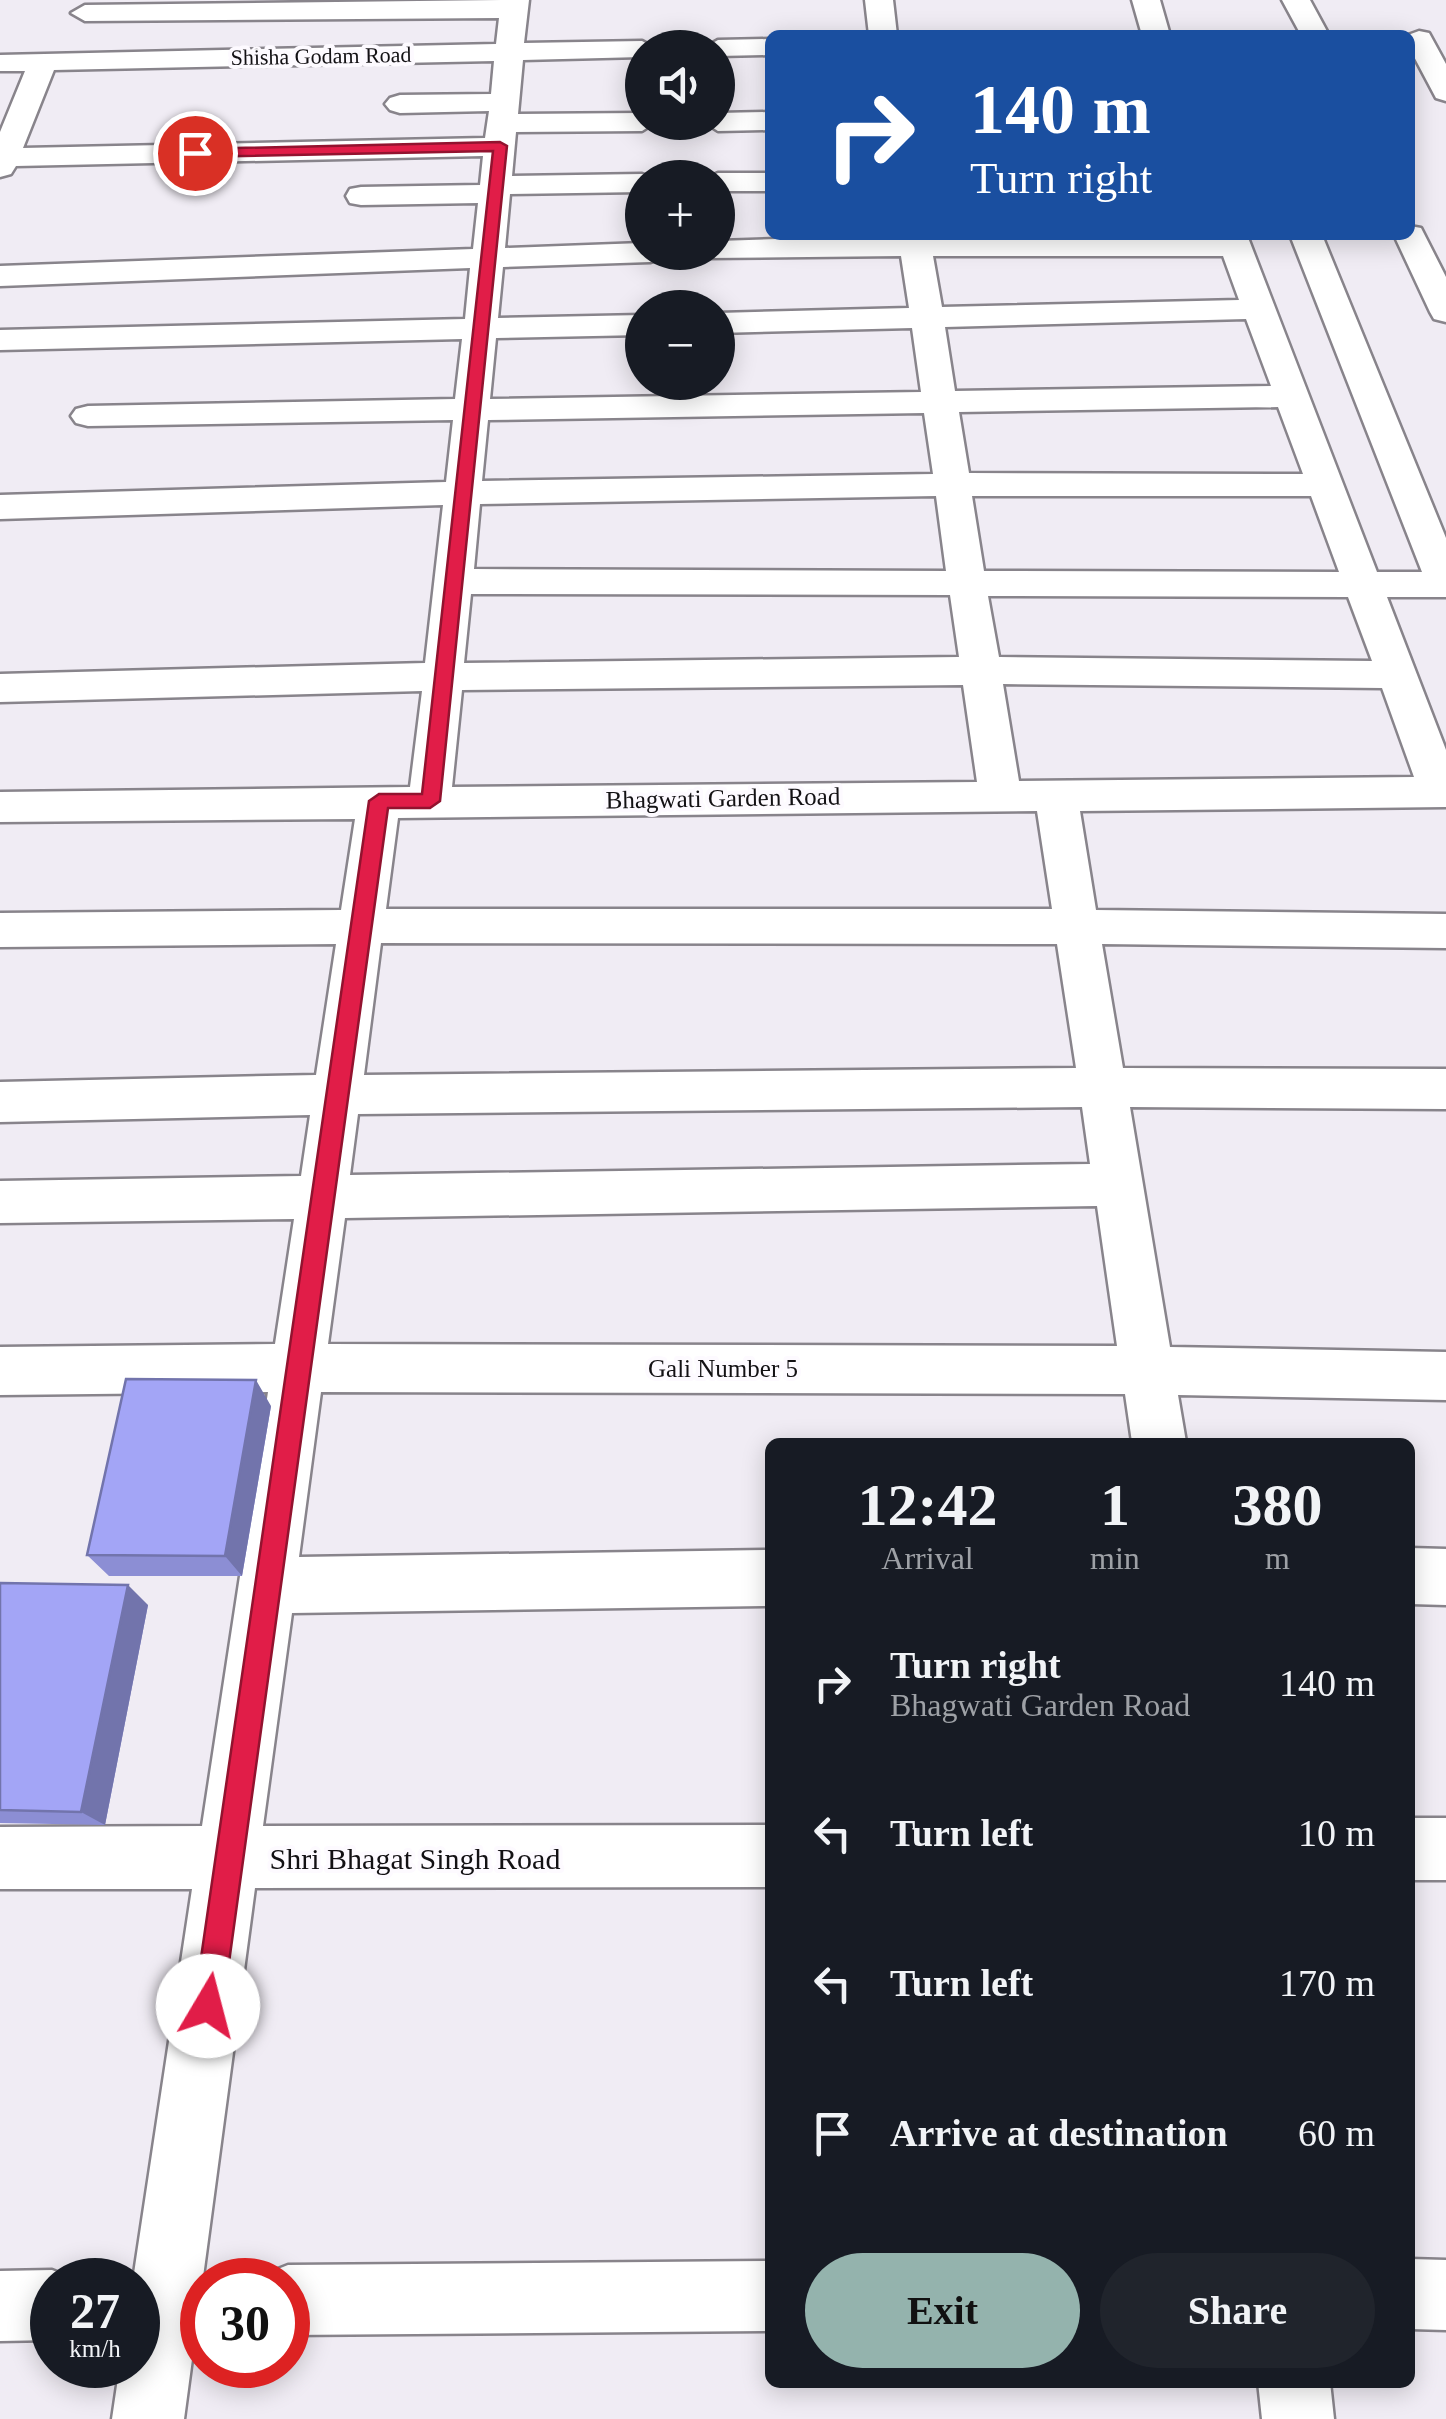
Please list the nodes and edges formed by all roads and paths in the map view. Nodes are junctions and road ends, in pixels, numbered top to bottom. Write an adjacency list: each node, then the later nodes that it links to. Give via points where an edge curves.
1 (878, 0): 7 (street)
2 (1146, 0): 8 (street)
3 (1296, 0): 9 (street)
4 (515, 5): 5 (street); 14 (street)
5 (203, 6): 6 (street); 15 (street)
6 (85, 13)
7 (882, 30)
8 (1155, 30)
9 (1312, 30)
10 (1425, 39): 18 (street)
11 (765, 47): 12 (street)
12 (735, 48)
13 (625, 49): 14 (street, Shisha Godam Road)
14 (510, 52): 15 (street, Shisha Godam Road); 23 (street)
15 (184, 59): 16 (street, Shisha Godam Road)
16 (43, 62): 17 (street, Shisha Godam Road); 24 (street)
17 (0, 63)
18 (1446, 92)
19 (400, 104): 23 (street)
20 (625, 122): 23 (street)
21 (735, 122): 22 (street)
22 (765, 122)
23 (502, 124): 24 (street); 28 (street)
24 (2, 163)
25 (735, 182): 26 (street)
26 (765, 182)
27 (625, 184): 28 (street)
28 (495, 190): 29 (street); 38 (street)
29 (361, 196)
30 (1446, 228): 31 (street)
31 (1415, 231)
32 (915, 240): 33 (street); 36 (street); 42 (street)
33 (1233, 240): 40 (street)
34 (1308, 240): 57 (street)
35 (1414, 240): 41 (street)
36 (735, 250)
37 (625, 253): 38 (street)
38 (488, 256): 39 (street); 45 (street)
39 (1, 287)
40 (1259, 310): 42 (street); 47 (street)
41 (1446, 312)
42 (926, 316): 43 (street); 48 (street)
43 (735, 322)
44 (625, 327): 45 (street)
45 (480, 331): 46 (street); 49 (street)
46 (0, 340)
47 (1292, 396): 48 (street); 52 (street)
48 (940, 402): 49 (street); 51 (street)
49 (472, 407): 50 (street); 53 (street)
50 (88, 416)
51 (951, 482): 52 (street); 53 (street); 55 (street)
52 (1326, 485): 58 (street)
53 (465, 490): 54 (street); 56 (street)
54 (0, 508)
55 (966, 581): 56 (street); 58 (street); 59 (street)
56 (454, 582): 60 (street)
57 (1446, 585): 58 (street)
58 (1363, 586): 61 (street)
59 (980, 669): 60 (street); 61 (street); 65 (street)
60 (443, 675): 62 (street); 66 (street)
61 (1396, 675): 63 (street)
62 (0, 688)
63 (1443, 792): 64 (street, Bhagwati Garden Road)
64 (1056, 795): 65 (street, Bhagwati Garden Road); 69 (street)
65 (1000, 796): 66 (street, Bhagwati Garden Road)
66 (405, 801): 67 (street, Bhagwati Garden Road); 68 (street)
67 (0, 807)
68 (363, 925): 69 (street); 70 (street); 74 (street)
69 (1078, 925): 71 (street); 72 (street)
70 (0, 930)
71 (1446, 931)
72 (1102, 1085): 73 (street); 74 (street); 76 (street)
73 (1446, 1089)
74 (337, 1094): 75 (street); 77 (street)
75 (0, 1102)
76 (1118, 1186): 77 (street); 80 (street)
77 (322, 1197): 78 (street); 79 (street)
78 (0, 1202)
79 (297, 1367): 80 (street, Gali Number 5); 81 (street, Gali Number 5); 87 (street)
80 (1148, 1369): 82 (street, Gali Number 5); 83 (street)
81 (0, 1371)
82 (1446, 1376)
83 (1158, 1438)
84 (1415, 1576): 85 (street)
85 (1446, 1577)
86 (765, 1578): 87 (street)
87 (267, 1585): 92 (street)
88 (1446, 1849): 89 (street)
89 (1415, 1850)
90 (765, 1856): 92 (street, Shri Bhagat Singh Road)
91 (0, 1858): 92 (street, Shri Bhagat Singh Road)
92 (230, 1858): 97 (street)
93 (1415, 2294): 94 (street)
94 (1446, 2295)
95 (765, 2296): 96 (street)
96 (310, 2300)
97 (168, 2301): 101 (street)
98 (30, 2305): 99 (street)
99 (0, 2306)
100 (1295, 2388): 102 (street)
101 (148, 2419)
102 (1298, 2419)

